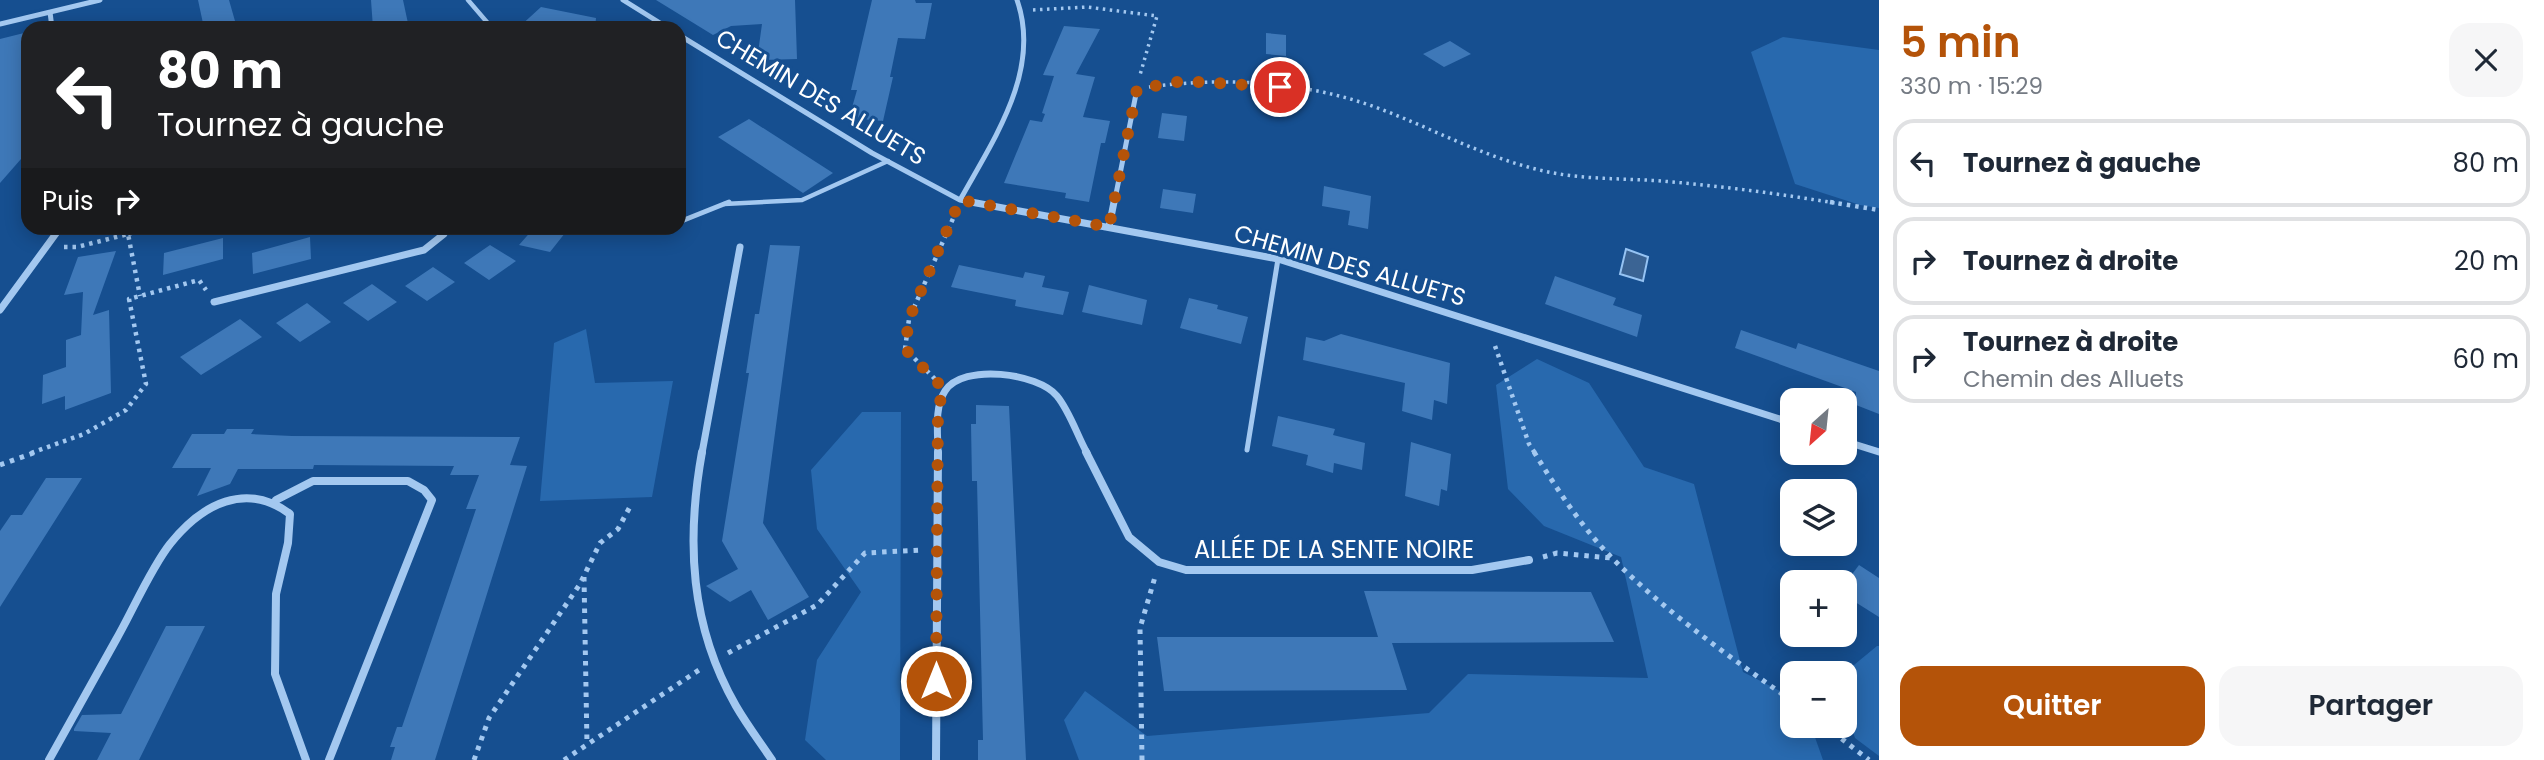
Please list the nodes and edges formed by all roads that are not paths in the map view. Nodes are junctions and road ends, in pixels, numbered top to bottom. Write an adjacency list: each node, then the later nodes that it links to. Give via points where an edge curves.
1 (100, 0): 5 (street)
2 (468, 0): 7 (lane)
3 (623, 0): 8 (street)
4 (1017, 0): 13 (street, via 1024,12 1027,36 1023,64 1013,95)
5 (50, 12): 6 (street); 9 (street)
6 (51, 21)
7 (486, 21)
8 (657, 21)
9 (0, 24)
10 (686, 39): 12 (street, CHEMIN DES ALLUETS)
11 (1137, 89): 15 (street)
12 (888, 162): 13 (street, CHEMIN DES ALLUETS); 14 (lane, via 802,200 728,202)
13 (960, 200): 15 (street, CHEMIN DES ALLUETS)
14 (686, 219)
15 (1109, 227): 19 (street, CHEMIN DES ALLUETS)
16 (55, 235): 21 (street)
17 (443, 235): 20 (street, via 424,250)
18 (740, 247): 31 (street, via 693,501 692,560 703,629 715,660 736,706)
19 (1278, 259): 22 (street, CHEMIN DES ALLUETS); 24 (lane)
20 (214, 302)
21 (0, 310)
22 (1780, 419)
23 (1857, 445): 25 (street)
24 (1247, 450)
25 (1879, 452)
26 (276, 500): 28 (street, via 234,498 211,508 169,544); 29 (street, via 290,514 276,594 275,674); 30 (street, via 313,481 408,481 432,500)
27 (1530, 560): 32 (street, ALLÉE DE LA SENTE NOIRE, via 1472,570 1186,570 1159,562 1129,537 1058,397 1048,387 1033,379 957,379 938,406)
28 (49, 760)
29 (306, 760)
30 (330, 760)
31 (772, 760)
32 (936, 760)

